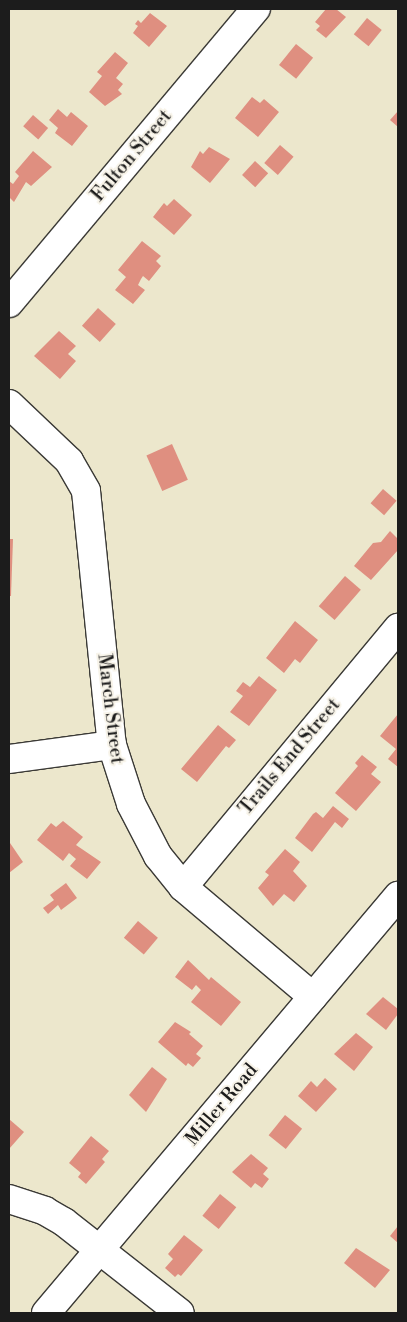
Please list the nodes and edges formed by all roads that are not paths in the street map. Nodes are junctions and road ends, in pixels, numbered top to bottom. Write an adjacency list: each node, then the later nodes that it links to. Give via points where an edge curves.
1 (256, 9): 2 (street, Fulton Street)
2 (9, 303)
3 (9, 404): 5 (street, March Street, via 69,461 86,491)
4 (398, 628): 7 (street, Trails End Street)
5 (112, 745): 6 (street); 7 (street, March Street, via 131,804 158,856)
6 (9, 759)
7 (183, 887): 9 (street, March Street)
8 (398, 896): 9 (street, Miller Road)
9 (313, 998): 11 (street, Miller Road)
10 (9, 1199): 11 (street, via 45,1210)
11 (101, 1248): 12 (street, Miller Road); 13 (street)
12 (46, 1313)
13 (180, 1313)

